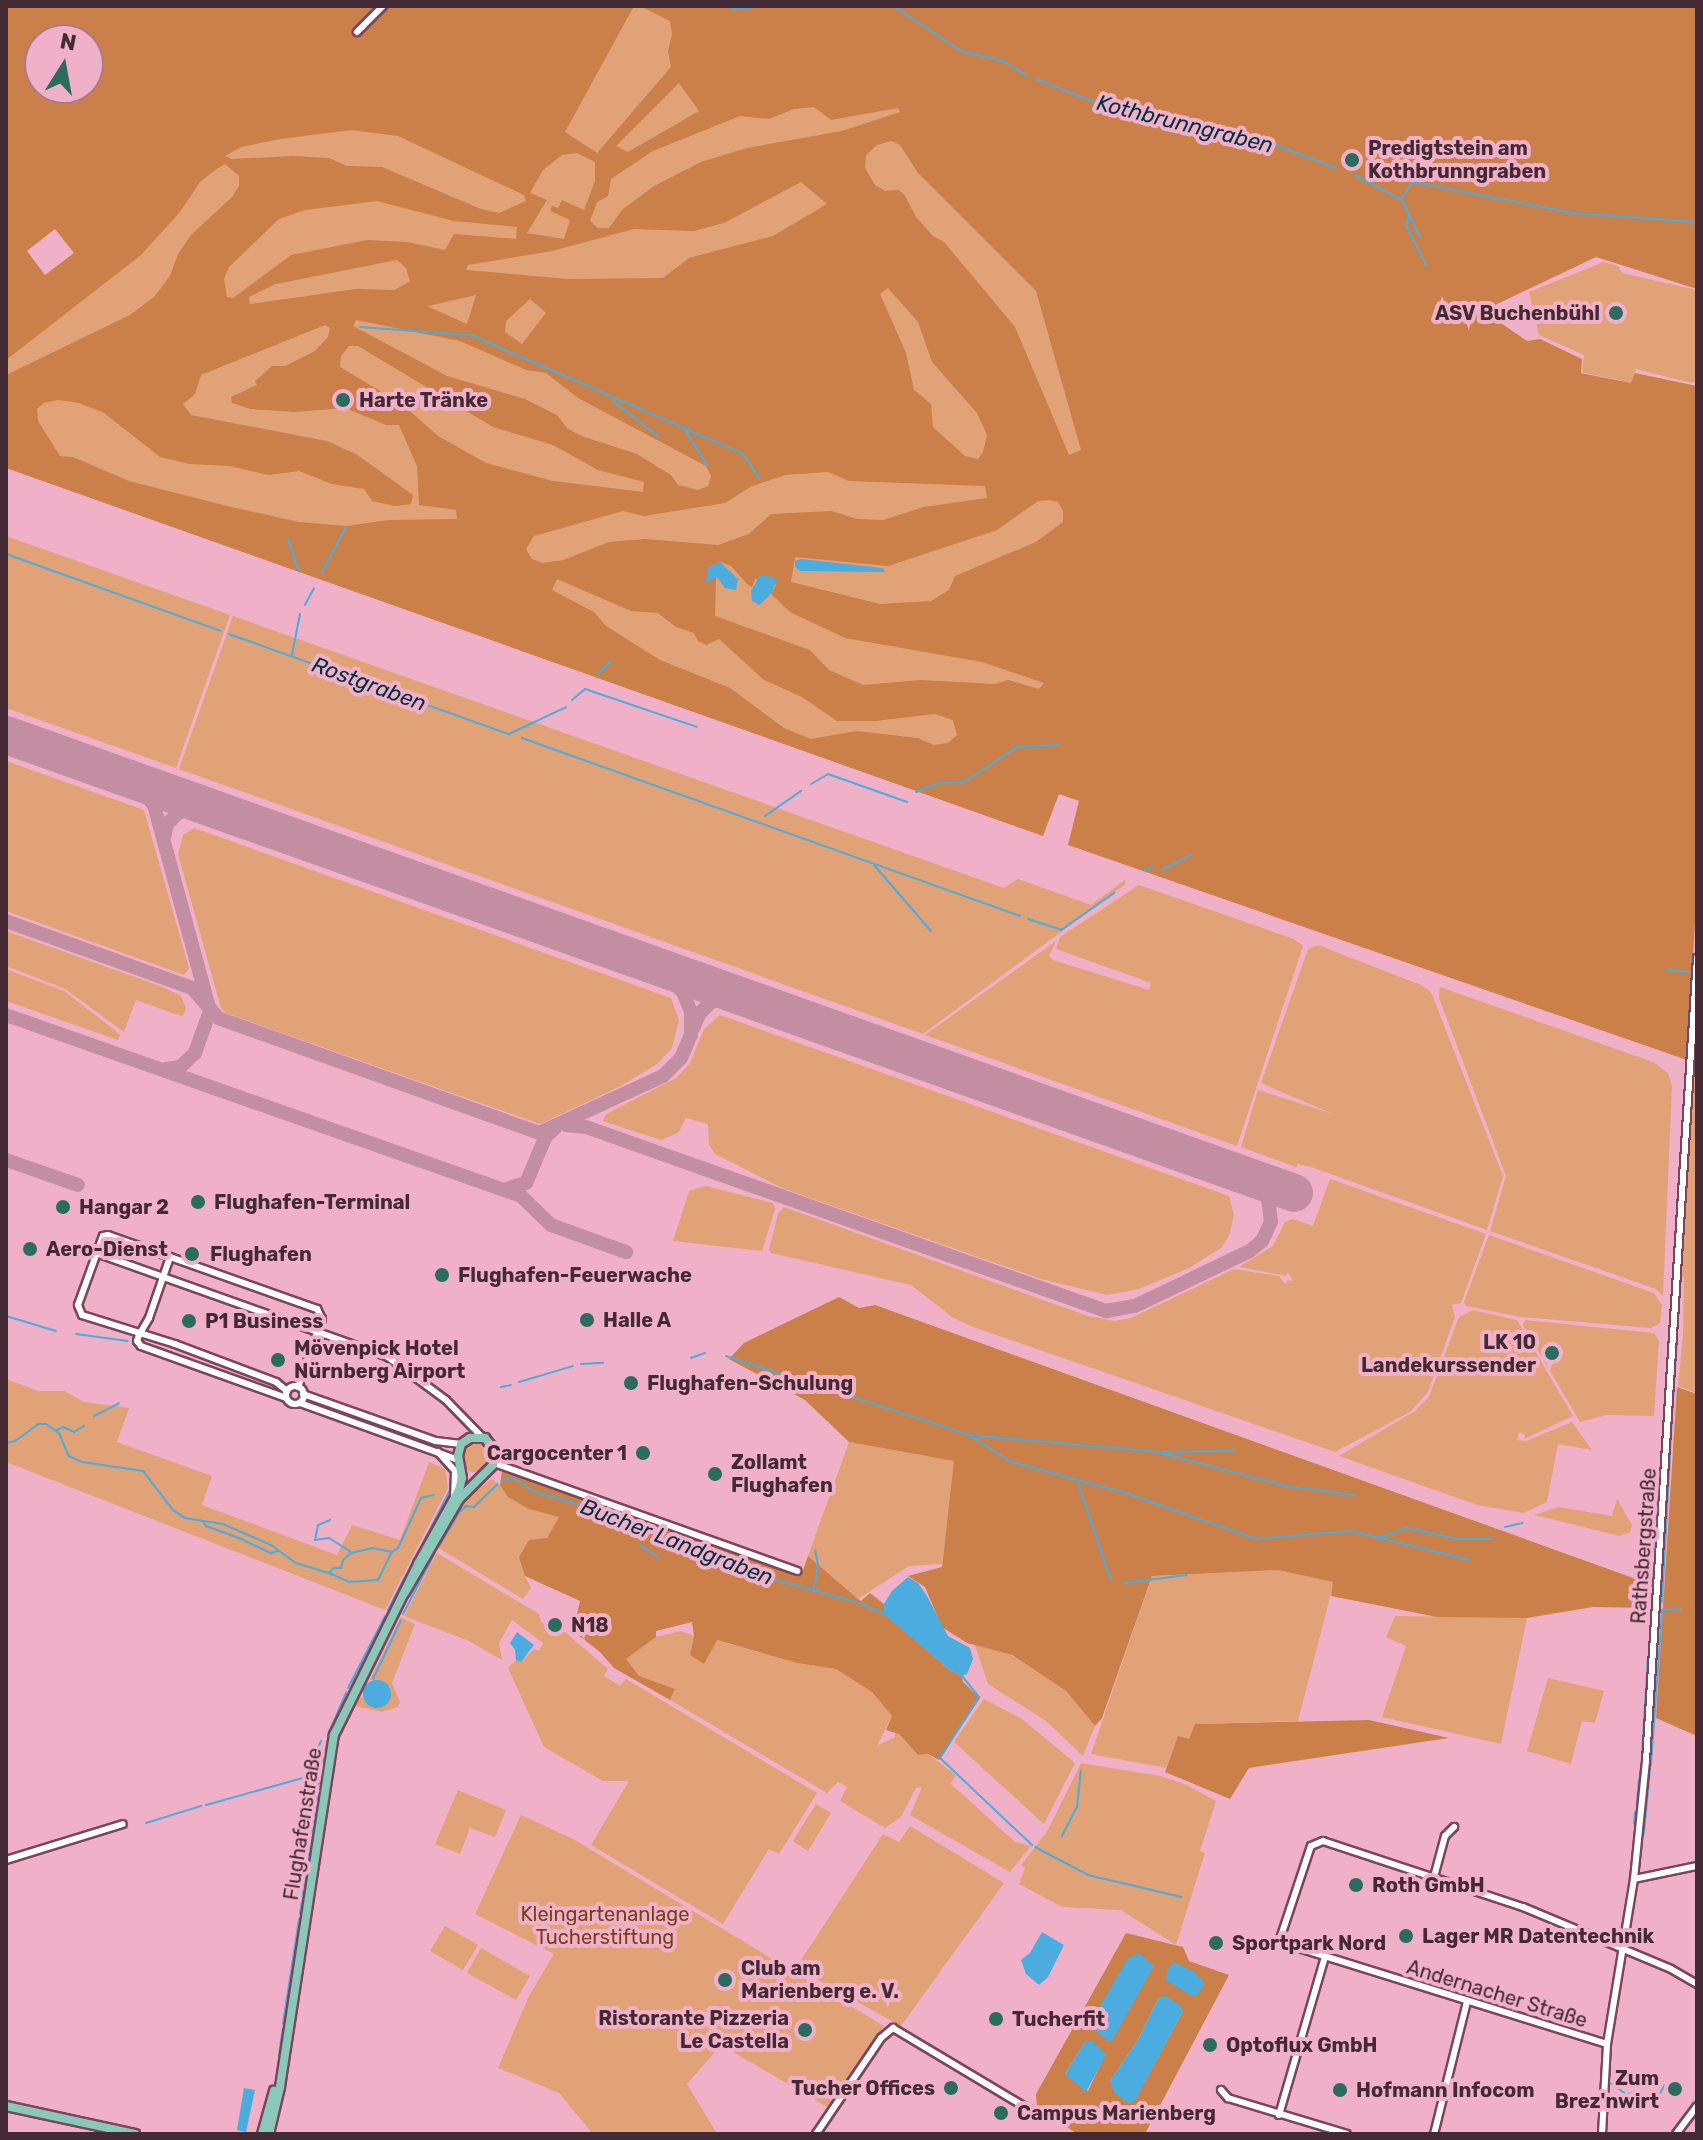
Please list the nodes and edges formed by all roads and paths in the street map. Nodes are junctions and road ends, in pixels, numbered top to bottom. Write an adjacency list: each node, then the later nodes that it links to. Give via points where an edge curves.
1 (383, 6): 2 (street)
2 (357, 32)
3 (1697, 958): 29 (street, Rathsbergstraße)
4 (96, 1253): 5 (street, via 108,1235); 6 (street); 10 (street, via 78,1311)
5 (170, 1257): 6 (street); 7 (street)
6 (164, 1276): 8 (street); 10 (street)
7 (256, 1288): 8 (street); 9 (street, via 317,1309 322,1318)
8 (250, 1306): 9 (street)
9 (319, 1330): 11 (street); 15 (street, via 388,1357 446,1400)
10 (139, 1335): 13 (street, via 276,1382); 13 (street, via 141,1346)
11 (298, 1387): 12 (street); 13 (street)
12 (303, 1394): 14 (street); 16 (street, via 436,1441)
13 (286, 1395): 14 (street, via 291,1404)
14 (300, 1403): 17 (street)
15 (482, 1437): 16 (main road); 19 (main road, via 494,1448)
16 (461, 1444): 18 (main road, Flughafenstraße)
17 (435, 1450): 18 (street); 21 (street, via 455,1471)
18 (460, 1463): 20 (main road, via 472,1473); 21 (main road, Flughafenstraße, via 462,1482)
19 (494, 1463): 20 (main road, Flughafenstraße); 22 (street)
20 (487, 1472): 23 (main road, Flughafenstraße, via 459,1499)
21 (453, 1501): 23 (main road, Flughafenstraße)
22 (797, 1571)
23 (405, 1592): 35 (main road, Flughafenstraße, via 333,1739)
24 (123, 1824): 26 (street)
25 (1454, 1827): 28 (street, via 1445,1836)
26 (6, 1860)
27 (1697, 1866): 29 (street)
28 (1434, 1877): 30 (street, Andernacher Straße, via 1540,1913); 31 (street, Andernacher Straße, via 1315,1841 1279,1942)
29 (1634, 1879): 30 (street, Rathsbergstraße)
30 (1621, 1949): 32 (street, Andernacher Straße); 34 (street, Rathsbergstraße)
31 (1325, 1957): 33 (street, Andernacher Straße); 40 (street)
32 (1697, 1984)
33 (1467, 2002): 34 (street, Andernacher Straße); 47 (street)
34 (1607, 2044): 48 (street, Rathsbergstraße)
35 (281, 2075): 43 (main road, Flughafenstraße); 44 (main road, Flughafenstraße)
36 (1221, 2090): 40 (street, via 1228,2098)
37 (6, 2106): 42 (main road)
38 (1697, 2106): 41 (street)
39 (1030, 2110): 45 (street, via 893,2028)
40 (1279, 2115): 46 (street)
41 (1684, 2124): 49 (street); 50 (street)
42 (135, 2134)
43 (262, 2134)
44 (269, 2134)
45 (816, 2134)
46 (1347, 2134)
47 (1434, 2134)
48 (1602, 2134)
49 (1676, 2134)
50 (1686, 2134)

